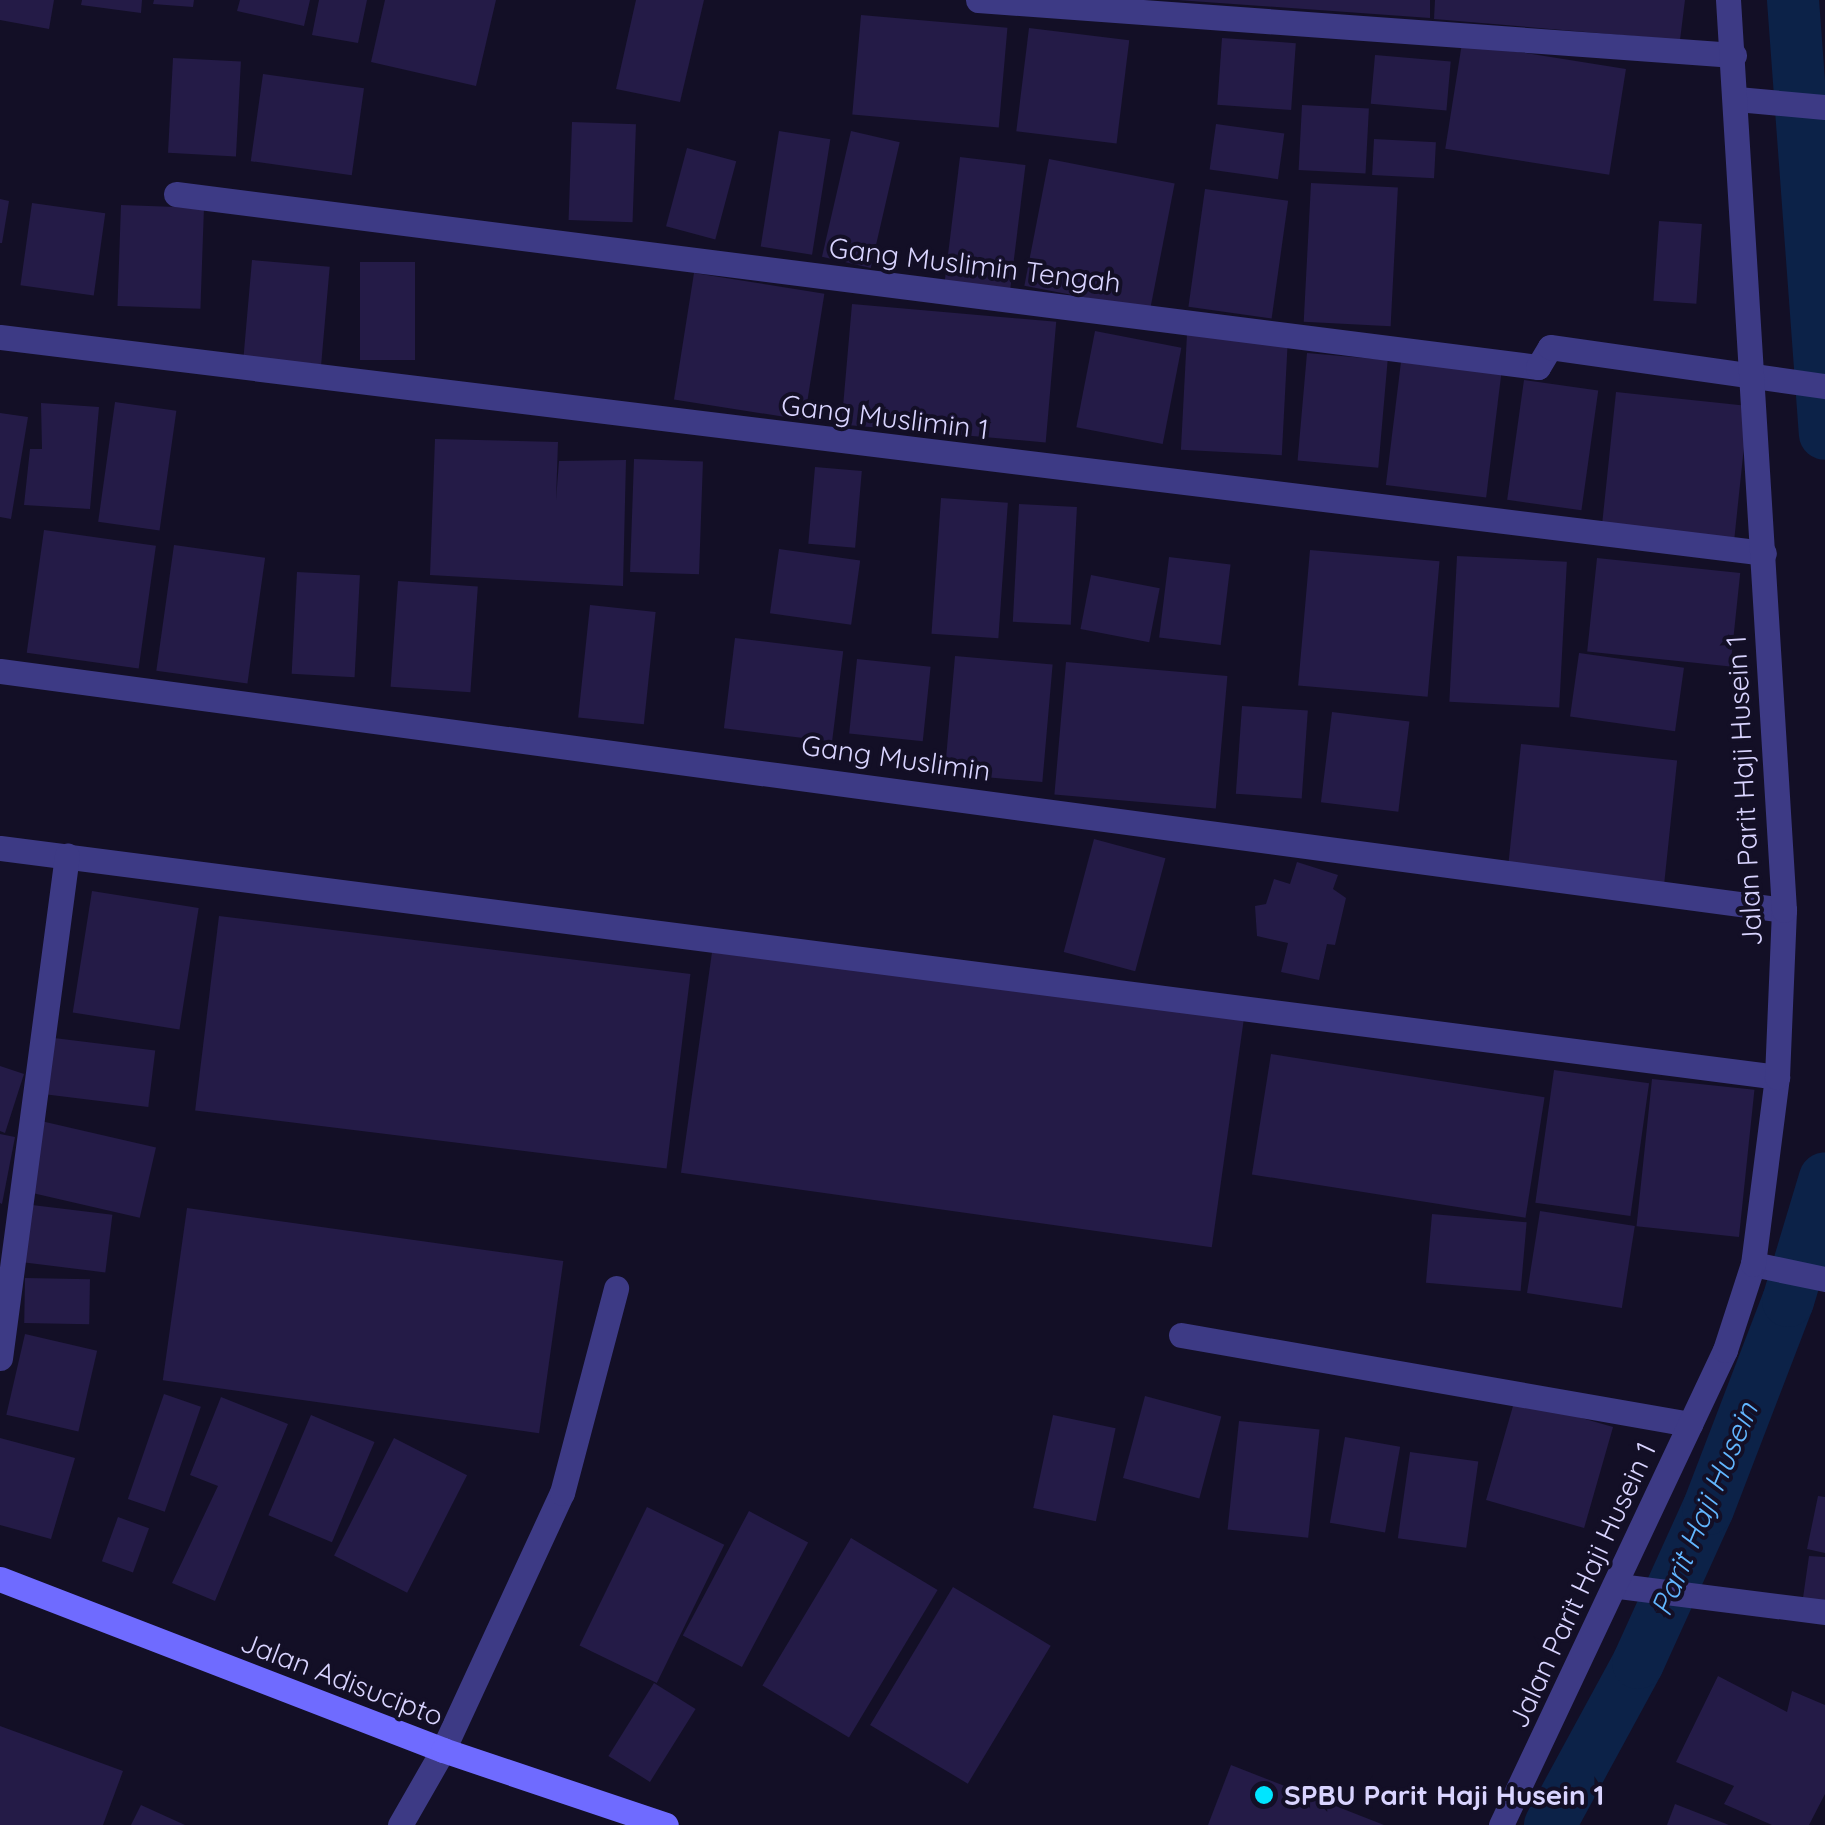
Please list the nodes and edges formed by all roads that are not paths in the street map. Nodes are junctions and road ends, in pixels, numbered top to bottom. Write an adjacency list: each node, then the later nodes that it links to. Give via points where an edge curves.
1 (978, 0): 3 (street)
2 (1728, 0): 3 (street, Jalan Parit Haji Husein 1)
3 (1734, 56): 4 (street, Jalan Parit Haji Husein 1)
4 (1737, 100): 5 (street); 8 (street, Jalan Parit Haji Husein 1)
5 (1825, 106)
6 (176, 194): 8 (street, Gang Muslimin Tengah, via 1538,367 1550,347)
7 (0, 338): 10 (street, Gang Muslimin 1)
8 (1755, 381): 9 (street); 10 (street, Jalan Parit Haji Husein 1)
9 (1825, 386)
10 (1764, 553): 14 (street, Jalan Parit Haji Husein 1, via 1771,786)
11 (0, 672): 14 (street, Gang Muslimin)
12 (0, 848): 13 (street)
13 (67, 855): 15 (street); 20 (street)
14 (1784, 910): 15 (street, Jalan Parit Haji Husein 1)
15 (1778, 1077): 16 (street, Jalan Parit Haji Husein 1)
16 (1753, 1264): 17 (street); 21 (street, Jalan Parit Haji Husein 1, via 1725,1350)
17 (1825, 1278)
18 (616, 1288): 25 (street, via 562,1493)
19 (1181, 1336): 21 (street)
20 (0, 1358)
21 (1690, 1424): 23 (street, Jalan Parit Haji Husein 1)
22 (0, 1579): 25 (main road, Jalan Adisucipto)
23 (1619, 1586): 24 (street); 28 (street, Jalan Parit Haji Husein 1)
24 (1825, 1612)
25 (443, 1750): 26 (street); 27 (main road, Jalan Adisucipto)
26 (400, 1825)
27 (666, 1825)
28 (1501, 1825)

